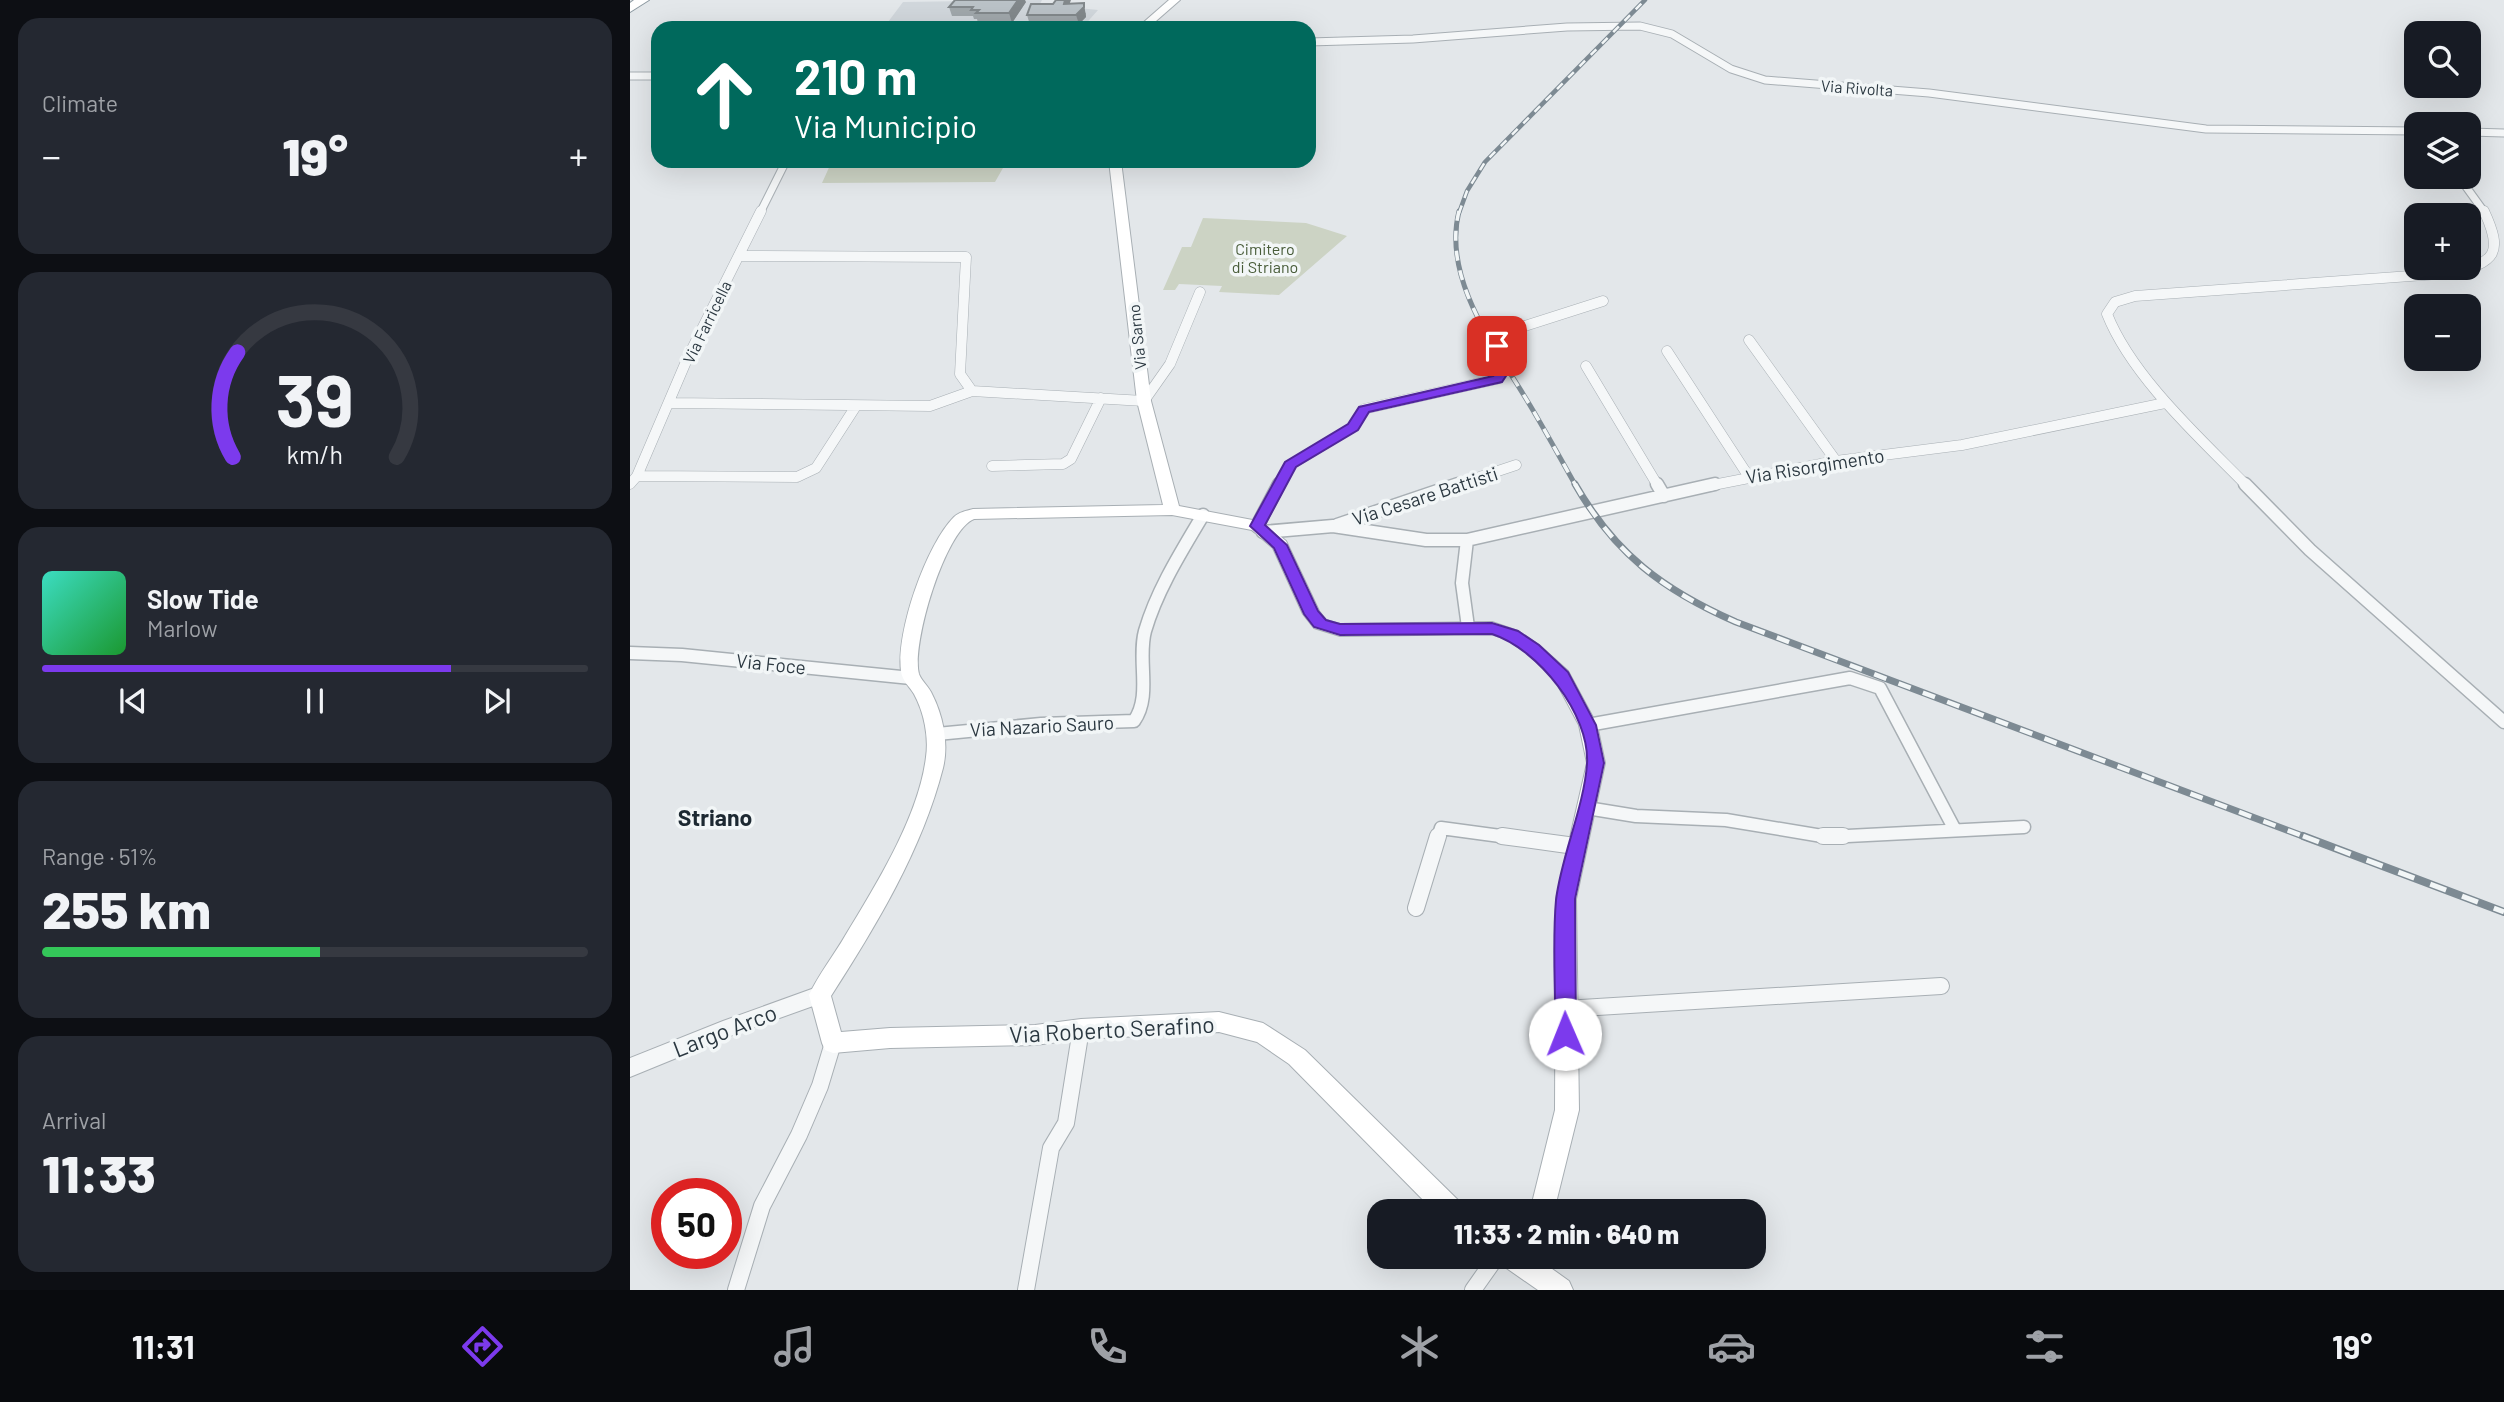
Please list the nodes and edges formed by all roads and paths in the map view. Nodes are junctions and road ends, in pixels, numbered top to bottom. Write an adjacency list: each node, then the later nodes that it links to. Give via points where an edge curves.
1 (643, 0): 3 (highway)
2 (1175, 0): 4 (main road)
3 (630, 8)
4 (1150, 21)
5 (1316, 41): 8 (street, Via Rivolta, via 1640,26 1672,34 1731,69 1765,80 1929,93 2206,129)
6 (630, 76): 7 (street)
7 (651, 76)
8 (2404, 131)
9 (2481, 132): 10 (street)
10 (2504, 132)
11 (783, 168): 14 (street, Via Farricella)
12 (1116, 168): 22 (main road, Via Sarno)
13 (2468, 189): 24 (street, via 2500,242 2495,256 2478,267 2440,274 2150,295 2115,302 2107,314 2109,321)
14 (739, 256): 20 (street, via 966,257 960,374); 23 (street, Via Farricella)
15 (1200, 292): 22 (street, via 1167,370)
16 (1603, 302): 35 (street, via 1503,333 1509,344 1485,349 1500,376 1497,379 1364,409 1353,427 1290,465)
17 (1749, 340): 26 (street)
18 (1667, 351): 29 (street)
19 (1586, 366): 31 (street)
20 (972, 391): 21 (street); 25 (street, via 930,406)
21 (1101, 398): 22 (street); 28 (street, via 1071,459 1063,464)
22 (1144, 401): 32 (main road, Via Sarno)
23 (670, 403): 25 (street); 30 (street, Via Farricella)
24 (2165, 403): 26 (street, Via Risorgimento, via 1962,445); 40 (street, via 2310,550)
25 (856, 406): 30 (street, via 816,468 797,477)
26 (1836, 461): 29 (street, Via Risorgimento)
27 (1516, 465): 34 (street, Via Cesare Battisti)
28 (992, 466)
29 (1749, 477): 31 (street, Via Risorgimento)
30 (633, 480)
31 (1664, 496): 36 (street, Via Risorgimento)
32 (1172, 510): 33 (main road, Via Risorgimento); 39 (main road, Via Risorgimento, via 964,517 952,529 916,617)
33 (1203, 515): 35 (main road, Via Risorgimento); 42 (street, Via Nazario Sauro, via 1147,624 1139,717 1134,721)
34 (1333, 526): 35 (street, Via Risorgimento); 36 (street, Via Risorgimento, via 1426,540)
35 (1260, 529): 37 (main road, via 1280,545 1320,624 1340,630)
36 (1467, 540): 37 (street, via 1462,583)
37 (1468, 626): 41 (main road, via 1513,635 1533,649 1562,676)
38 (630, 653): 39 (street, Via Foce)
39 (911, 678): 42 (main road, via 923,693)
40 (2504, 722)
41 (1588, 725): 43 (main road, via 1596,763); 45 (street, via 1850,678 1880,688)
42 (937, 734): 49 (main road, via 935,765 909,836)
43 (1587, 808): 45 (street, via 1636,816 1726,820 1828,837); 46 (main road)
44 (2024, 827): 45 (street)
45 (1955, 830)
46 (1576, 846): 47 (street, via 1440,828); 50 (main road, via 1566,899)
47 (1416, 908)
48 (1941, 986): 50 (street)
49 (820, 995): 52 (main road); 53 (street, Largo Arco)
50 (1565, 1009): 55 (main road, via 1567,1110)
51 (1081, 1029): 52 (main road, Via Roberto Serafino); 54 (main road, Via Roberto Serafino, via 1219,1022 1263,1033 1297,1057); 59 (street, via 1066,1123 1051,1148)
52 (833, 1043): 58 (street, via 804,1123 762,1206)
53 (630, 1068)
54 (1439, 1199)
55 (1545, 1199)
56 (1488, 1269): 60 (street)
57 (1533, 1269): 61 (main road)
58 (736, 1290)
59 (1026, 1290)
60 (1473, 1290)
61 (1560, 1290)

